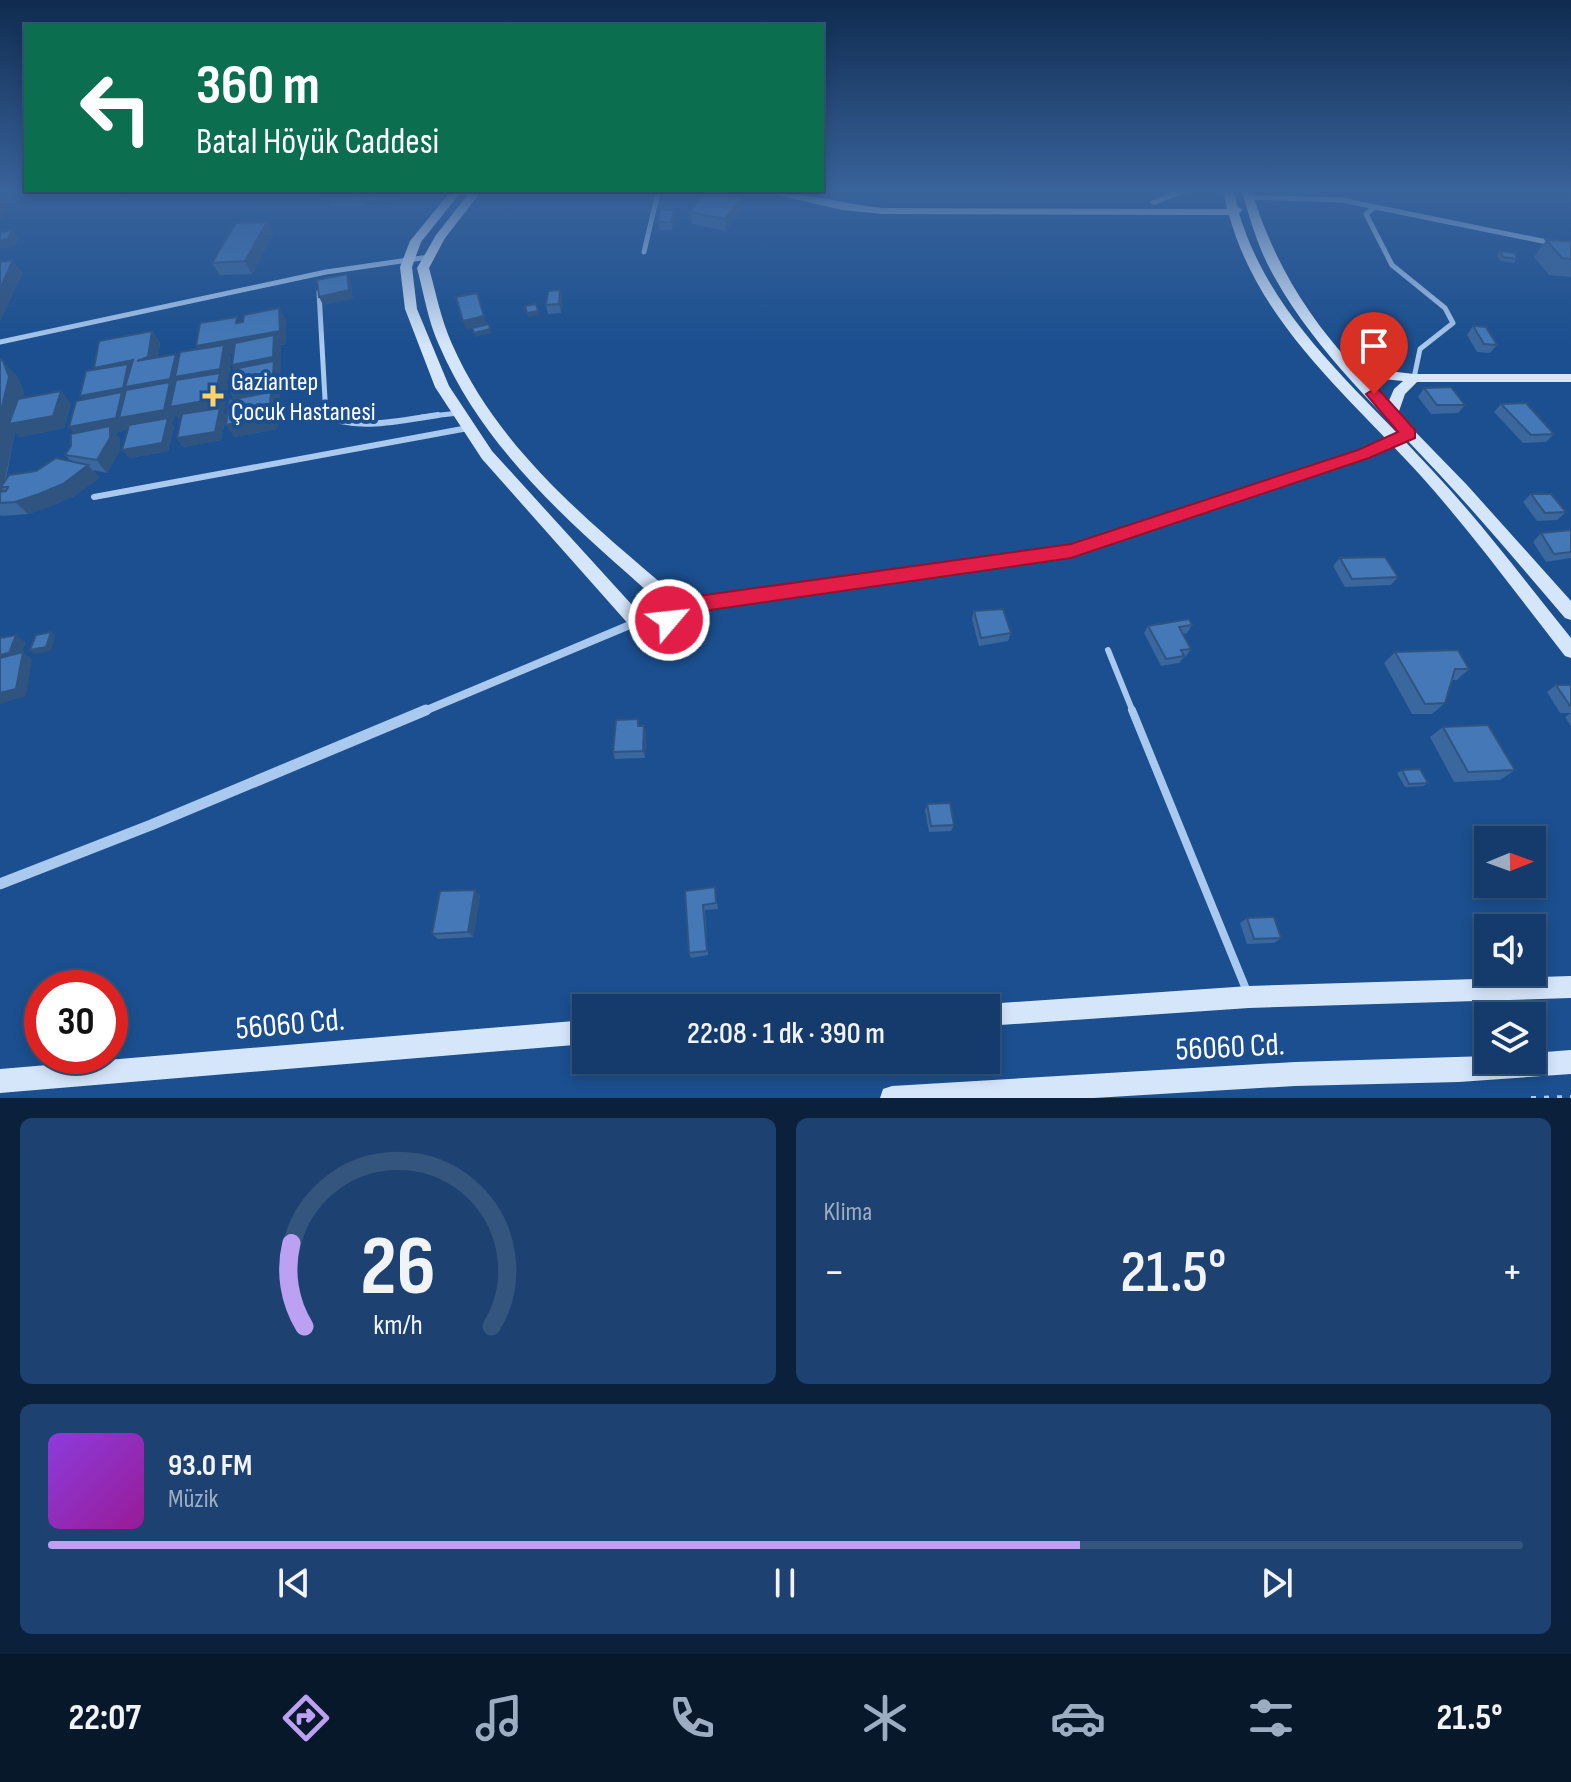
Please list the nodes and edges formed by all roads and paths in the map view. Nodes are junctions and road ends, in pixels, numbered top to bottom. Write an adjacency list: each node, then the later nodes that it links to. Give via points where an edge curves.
1 (415, 243): 11 (street)
2 (437, 243): 10 (street)
3 (646, 243): 9 (lane)
4 (1242, 243): 21 (street, via 1276,308)
5 (1264, 243): 14 (street, via 1298,307)
6 (1382, 243): 15 (lane, via 1392,265 1445,308 1453,323 1420,349)
7 (1552, 243): 8 (lane)
8 (1556, 244)
9 (644, 252)
10 (429, 257): 11 (lane); 23 (street, via 423,268 445,345 484,416 545,491)
11 (410, 258): 12 (lane); 17 (street, via 406,267 411,309 442,387)
12 (319, 273): 13 (lane); 17 (lane, via 324,417 368,423)
13 (0, 342)
14 (1352, 371): 15 (street); 18 (street)
15 (1414, 378): 16 (street); 18 (street, via 1399,392)
16 (1571, 378)
17 (459, 413): 19 (street)
18 (1391, 414): 20 (street)
19 (469, 428): 22 (lane); 25 (street, via 487,455)
20 (1409, 434): 21 (street); 24 (street)
21 (1392, 439): 23 (street, via 1363,454 1071,551); 27 (street, via 1450,500)
22 (94, 497)
23 (677, 607): 25 (street, via 669,620)
24 (1571, 613)
25 (637, 622): 28 (street)
26 (1108, 650): 30 (lane)
27 (1571, 651)
28 (0, 884)
29 (1571, 987): 30 (street, 56060 Cd.)
30 (1249, 997): 31 (street, 56060 Cd.)
31 (1000, 1014)
32 (572, 1033): 34 (street, 56060 Cd.)
33 (1571, 1062): 36 (street, 56060 Cd.)
34 (0, 1081)
35 (1571, 1097): 37 (path)
36 (892, 1098)
37 (1531, 1098)

